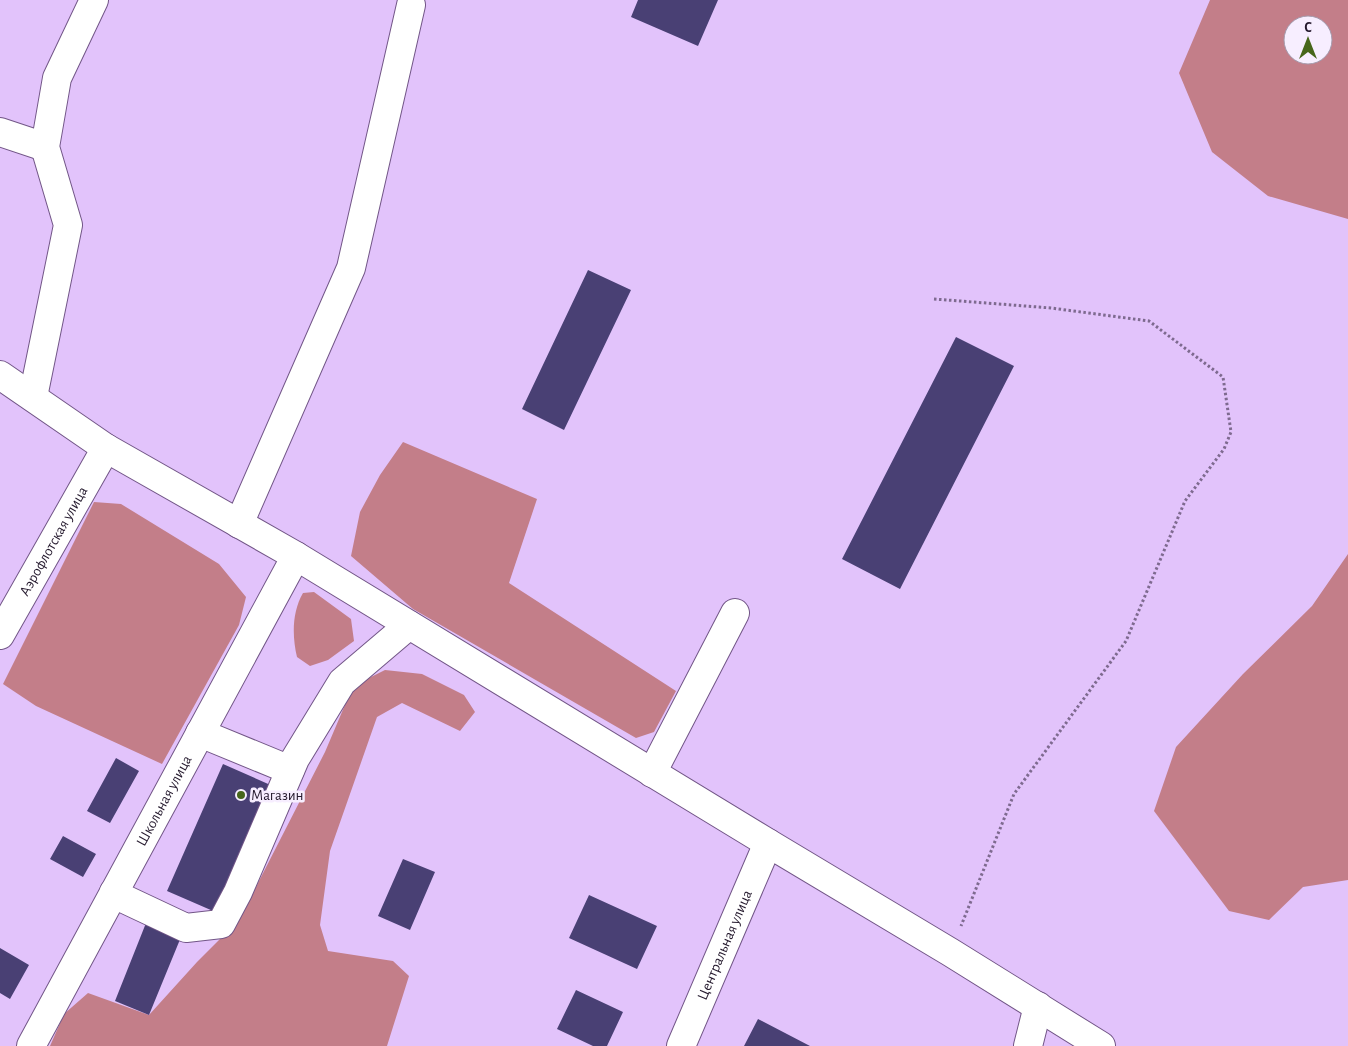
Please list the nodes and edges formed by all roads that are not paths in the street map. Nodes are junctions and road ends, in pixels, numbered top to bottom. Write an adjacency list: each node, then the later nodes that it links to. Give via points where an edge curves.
1 (94, 0): 4 (street, via 57,78)
2 (411, 5): 8 (street, via 351,268)
3 (0, 132): 4 (street)
4 (45, 147): 6 (street, via 68,225)
5 (0, 375): 6 (street)
6 (33, 397): 7 (street)
7 (106, 448): 8 (street); 12 (street, Аэрофлотская улица)
8 (240, 524): 9 (street)
9 (296, 556): 11 (street); 13 (street, Школьная улица)
10 (734, 613): 15 (street)
11 (409, 625): 14 (street, via 342,682); 15 (street)
12 (0, 635)
13 (200, 733): 14 (street); 17 (street, Школьная улица)
14 (290, 770): 17 (street, via 221,924 186,928)
15 (652, 773): 16 (street)
16 (768, 844): 18 (street); 20 (street, Центральная улица)
17 (114, 892): 19 (street, Школьная улица)
18 (1038, 1006): 21 (street); 22 (street)
19 (31, 1046)
20 (681, 1046)
21 (1028, 1046)
22 (1102, 1046)

